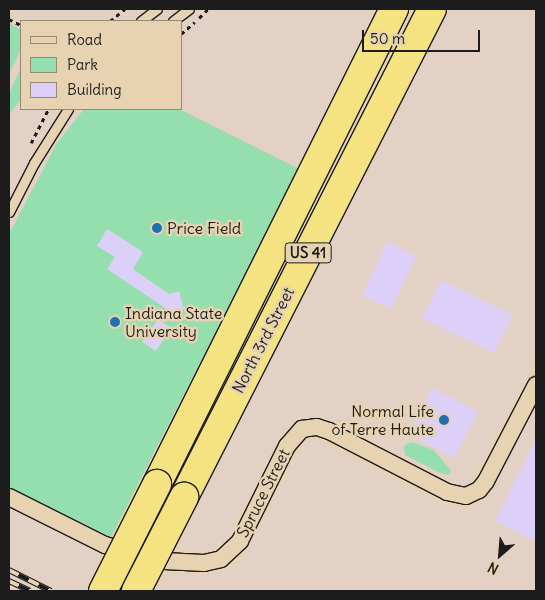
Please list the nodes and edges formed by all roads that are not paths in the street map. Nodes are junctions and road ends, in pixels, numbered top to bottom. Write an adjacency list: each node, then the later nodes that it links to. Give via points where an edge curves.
1 (157, 9): 5 (lane)
2 (189, 9): 6 (lane)
3 (394, 9): 11 (highway, North 3rd Street / US 41, bridge)
4 (432, 9): 12 (highway, North 3rd Street / US 41, bridge)
5 (142, 20)
6 (174, 20)
7 (67, 110): 8 (lane, via 34,163)
8 (9, 212)
9 (536, 385): 10 (street, Spruce Street, via 486,480 474,494 454,495 329,431 309,427 295,435 287,446 240,541 230,552 204,563 187,564 139,556 105,545)
10 (9, 498)
11 (103, 591)
12 (136, 591)

